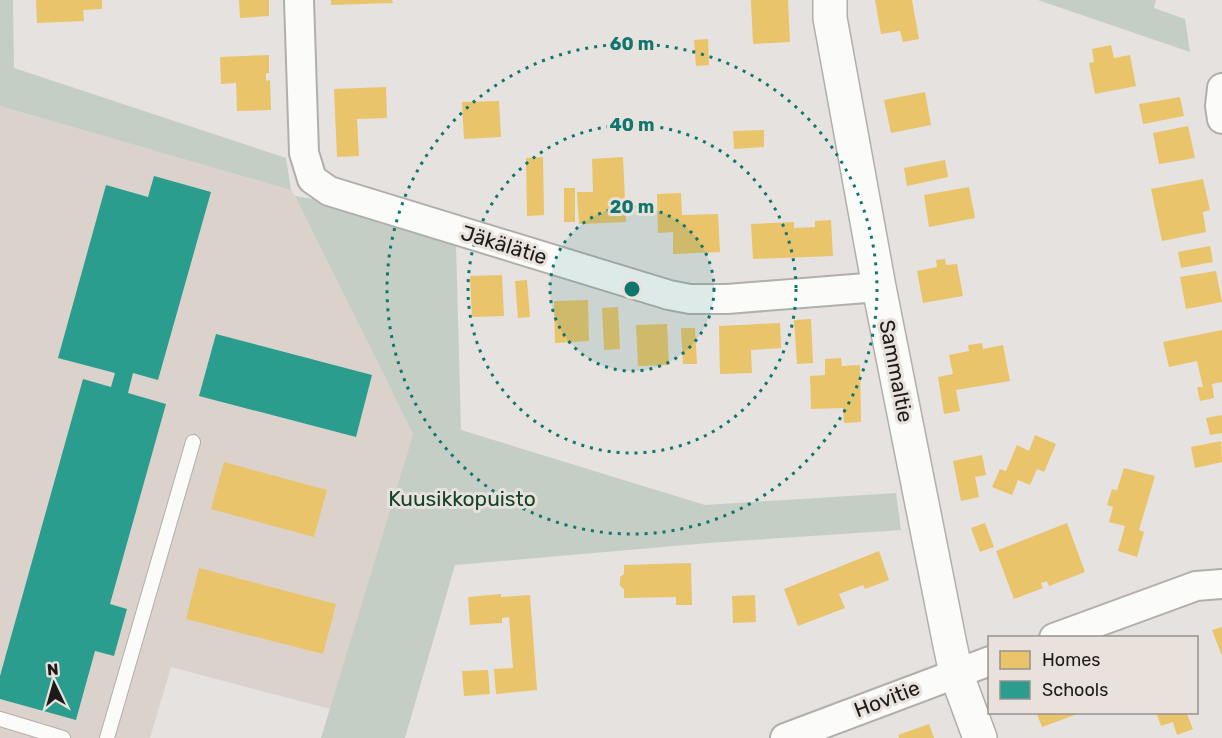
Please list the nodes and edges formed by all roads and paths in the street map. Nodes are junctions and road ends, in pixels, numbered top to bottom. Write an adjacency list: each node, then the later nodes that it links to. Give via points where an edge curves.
1 (299, 0): 5 (street, Jäkälätie, via 304,153 312,179 329,191 690,299)
2 (830, 0): 5 (street, Sammaltie, via 830,18)
3 (1222, 88): 4 (street)
4 (1222, 119)
5 (879, 287): 10 (street, Sammaltie)
6 (193, 442): 13 (lane)
7 (1222, 584): 8 (street, via 1196,586)
8 (1059, 636)
9 (988, 662): 10 (street, Hovitie)
10 (956, 673): 14 (street, Hovitie); 15 (street, Sammaltie)
11 (0, 719): 12 (lane)
12 (63, 738)
13 (107, 738)
14 (785, 738)
15 (980, 738)

